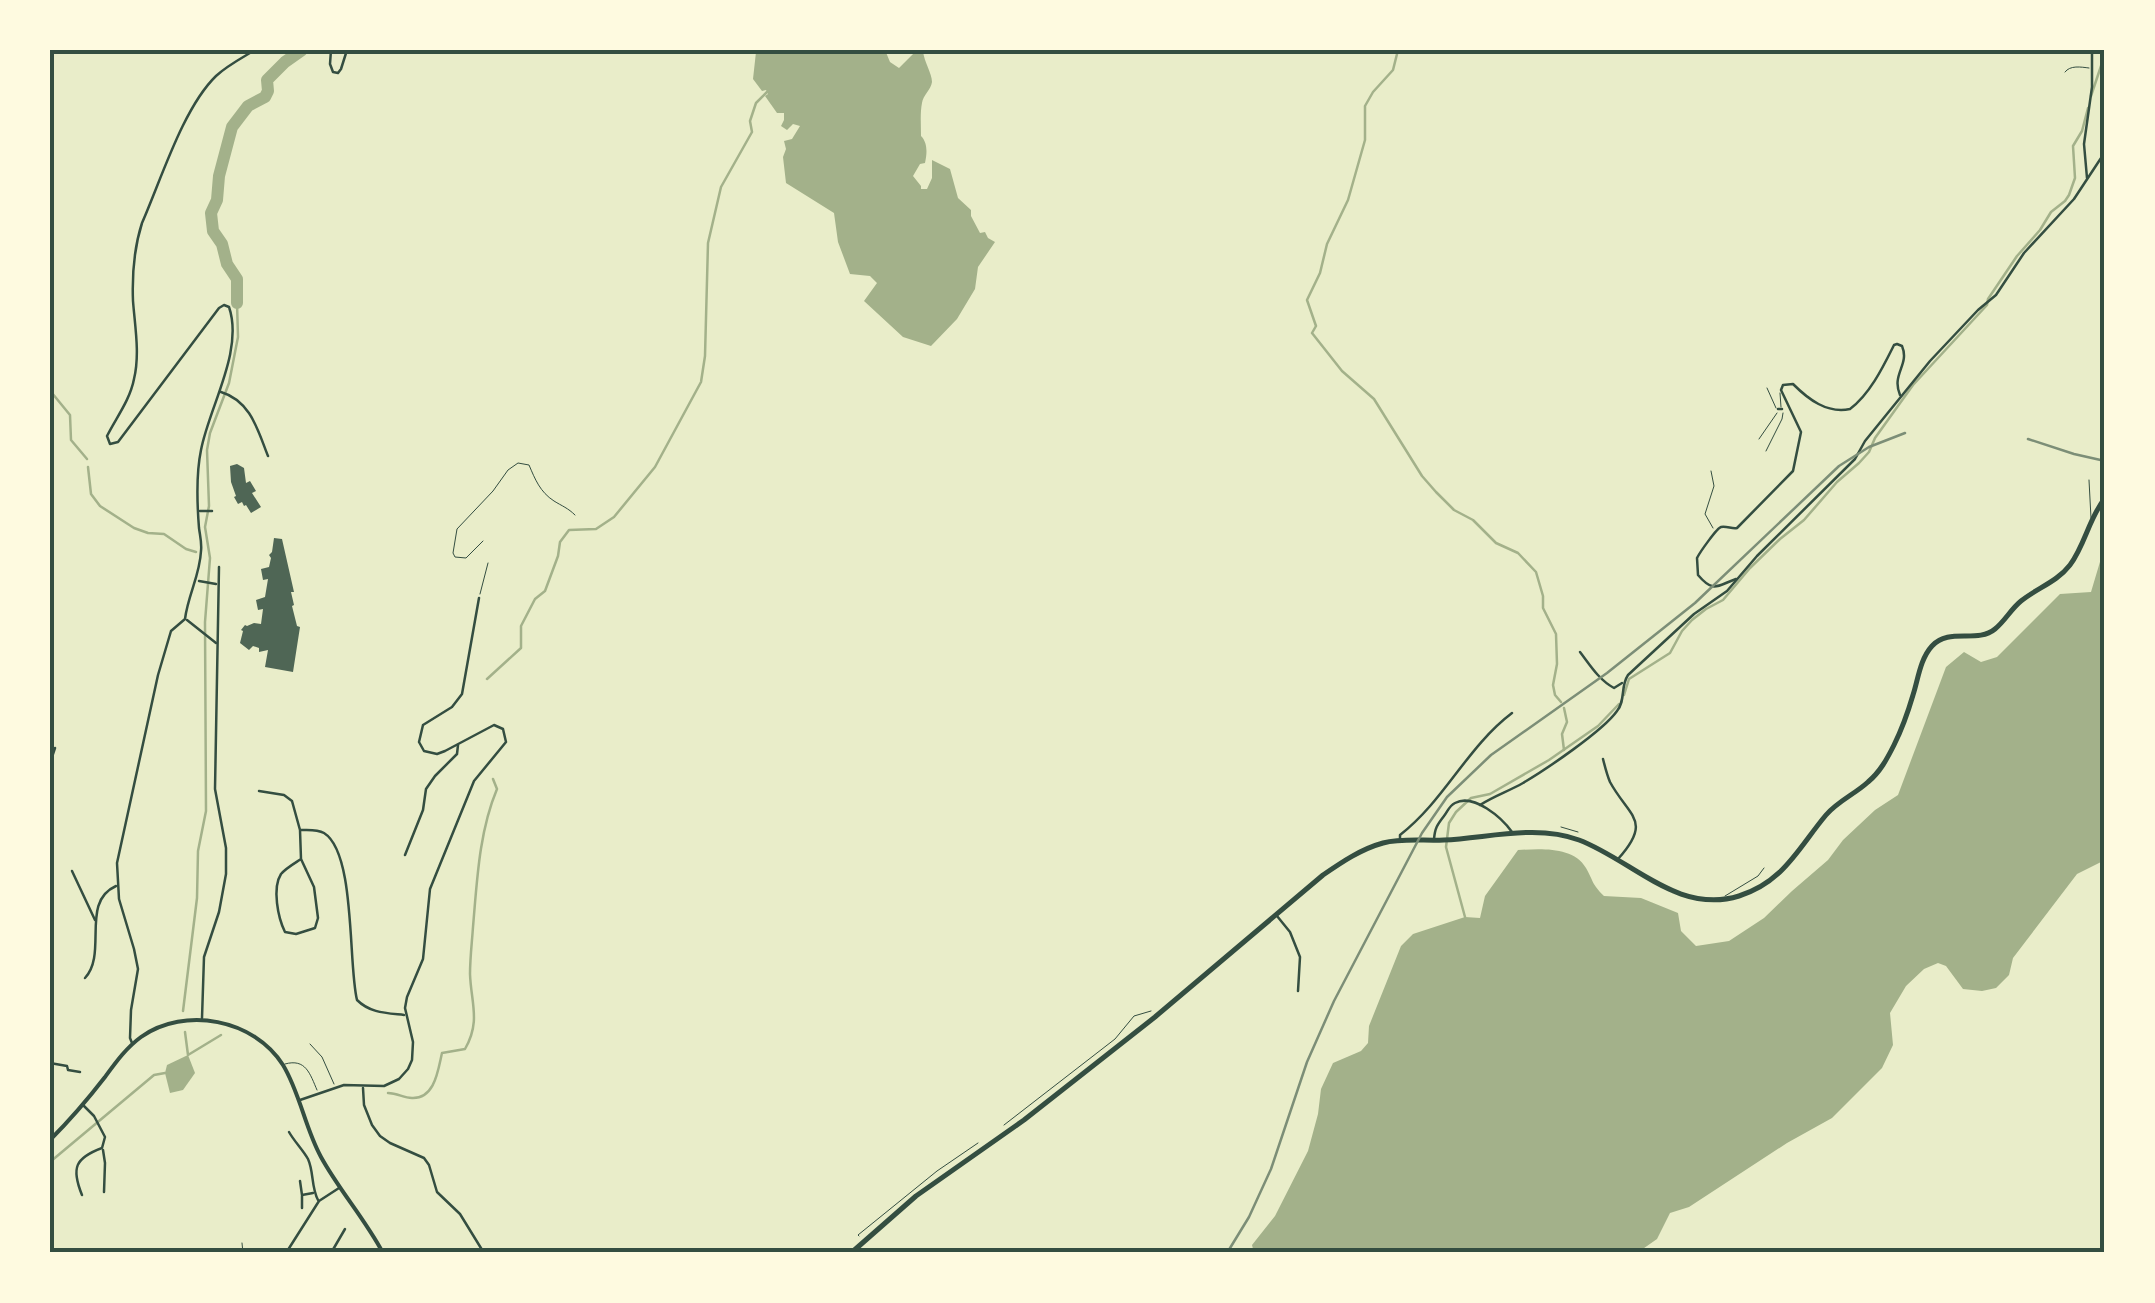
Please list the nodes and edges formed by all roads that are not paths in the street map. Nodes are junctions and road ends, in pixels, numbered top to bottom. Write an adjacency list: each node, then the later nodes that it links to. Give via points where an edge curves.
1 (255, 50): 11 (street, via 201,95 142,223 134,266 134,382 108,442 118,442 224,305 232,329)
2 (330, 50): 3 (street, via 333,72 341,70)
3 (347, 50)
4 (2092, 50): 5 (street)
5 (2092, 68): 6 (lane); 8 (street, via 2084,144)
6 (2065, 72)
7 (2105, 152): 8 (street)
8 (2088, 180): 12 (street, via 1996,295)
9 (1767, 388): 13 (lane)
10 (1781, 390): 12 (street, via 1791,383 1810,400 1850,409 1897,344 1905,354 1896,380); 13 (lane); 24 (street, via 1800,432 1793,472 1737,528)
11 (224, 392): 16 (street, via 248,411); 21 (street, via 201,449)
12 (1901, 395): 28 (street, via 1855,459)
13 (1780, 409): 14 (lane); 15 (lane, via 1782,419)
14 (1759, 440)
15 (1766, 451)
16 (268, 456)
17 (1710, 471): 24 (lane, via 1714,486 1705,514)
18 (2089, 480): 23 (lane)
19 (2105, 498): 23 (main road)
20 (212, 510): 21 (street)
21 (200, 511): 29 (street)
22 (575, 516): 25 (lane, via 542,491 530,465 518,462 458,530 452,553 466,558)
23 (2091, 521): 53 (main road, via 2068,568 2020,601 1996,628 1934,644 1876,775 1826,814 1779,873)
24 (1715, 531): 28 (street, via 1697,558 1698,575 1712,587)
25 (483, 541)
26 (488, 563): 31 (lane)
27 (219, 567): 30 (street)
28 (1737, 578): 35 (street)
29 (196, 581): 30 (street); 32 (street)
30 (218, 584): 33 (street)
31 (479, 598): 37 (street, via 462,694 418,736 430,753)
32 (186, 619): 33 (street); 52 (street, via 171,631 158,674 119,845)
33 (216, 643): 59 (street, via 215,789 226,874 204,957)
34 (1580, 652): 35 (street, via 1609,686)
35 (1623, 682): 42 (street, via 1620,708 1596,732)
36 (1512, 712): 45 (street)
37 (458, 743): 47 (street, via 426,789); 58 (street, via 494,726 505,734 504,746 474,781 430,889 423,959)
38 (55, 748): 40 (street)
39 (1602, 759): 49 (street, via 1636,824)
40 (50, 763)
41 (259, 791): 43 (street, via 290,797)
42 (1480, 805): 44 (street); 46 (street, via 1456,802 1435,826)
43 (300, 830): 48 (street); 58 (street, via 329,838 345,877 357,1000 375,1012)
44 (1513, 834): 46 (main road); 49 (main road, via 1565,835)
45 (1400, 840): 46 (main road); 54 (main road, via 1352,856)
46 (1434, 840)
47 (406, 855)
48 (301, 859): 48 (street, via 279,880 280,922 290,934 317,924 314,887)
49 (1617, 860): 53 (main road, via 1685,896)
50 (1764, 868): 53 (lane)
51 (72, 871): 55 (street)
52 (117, 886): 55 (street, via 103,896); 60 (street, via 138,969)
53 (1726, 900)
54 (1276, 914): 57 (street, via 1300,957); 88 (main road, via 1155,1018 916,1196)
55 (96, 921): 56 (street, via 95,962)
56 (85, 978)
57 (1298, 991)
58 (405, 1015): 66 (street, via 413,1042 408,1069 392,1083)
59 (202, 1020): 60 (main road, via 157,1028); 63 (main road, via 252,1036)
60 (132, 1044): 69 (main road)
61 (310, 1044): 65 (lane)
62 (50, 1064): 64 (street)
63 (282, 1064): 67 (lane, via 306,1066); 68 (main road)
64 (80, 1072)
65 (336, 1087): 66 (street); 67 (street)
66 (363, 1087): 87 (street, via 372,1126 424,1158 437,1192)
67 (318, 1093): 68 (street)
68 (298, 1101): 74 (main road)
69 (82, 1105): 71 (main road); 72 (street, via 100,1124)
70 (289, 1132): 76 (street, via 307,1157)
71 (50, 1140)
72 (102, 1148): 75 (street); 77 (street, via 80,1161)
73 (300, 1181): 78 (street)
74 (340, 1187): 79 (street); 86 (main road)
75 (104, 1192)
76 (314, 1193): 78 (street); 79 (street)
77 (82, 1195)
78 (302, 1195): 80 (street)
79 (318, 1201): 84 (street)
80 (302, 1208)
81 (345, 1229): 85 (street)
82 (242, 1244): 83 (lane)
83 (243, 1253)
84 (286, 1253)
85 (331, 1253)
86 (383, 1253)
87 (484, 1253)
88 (851, 1253)

